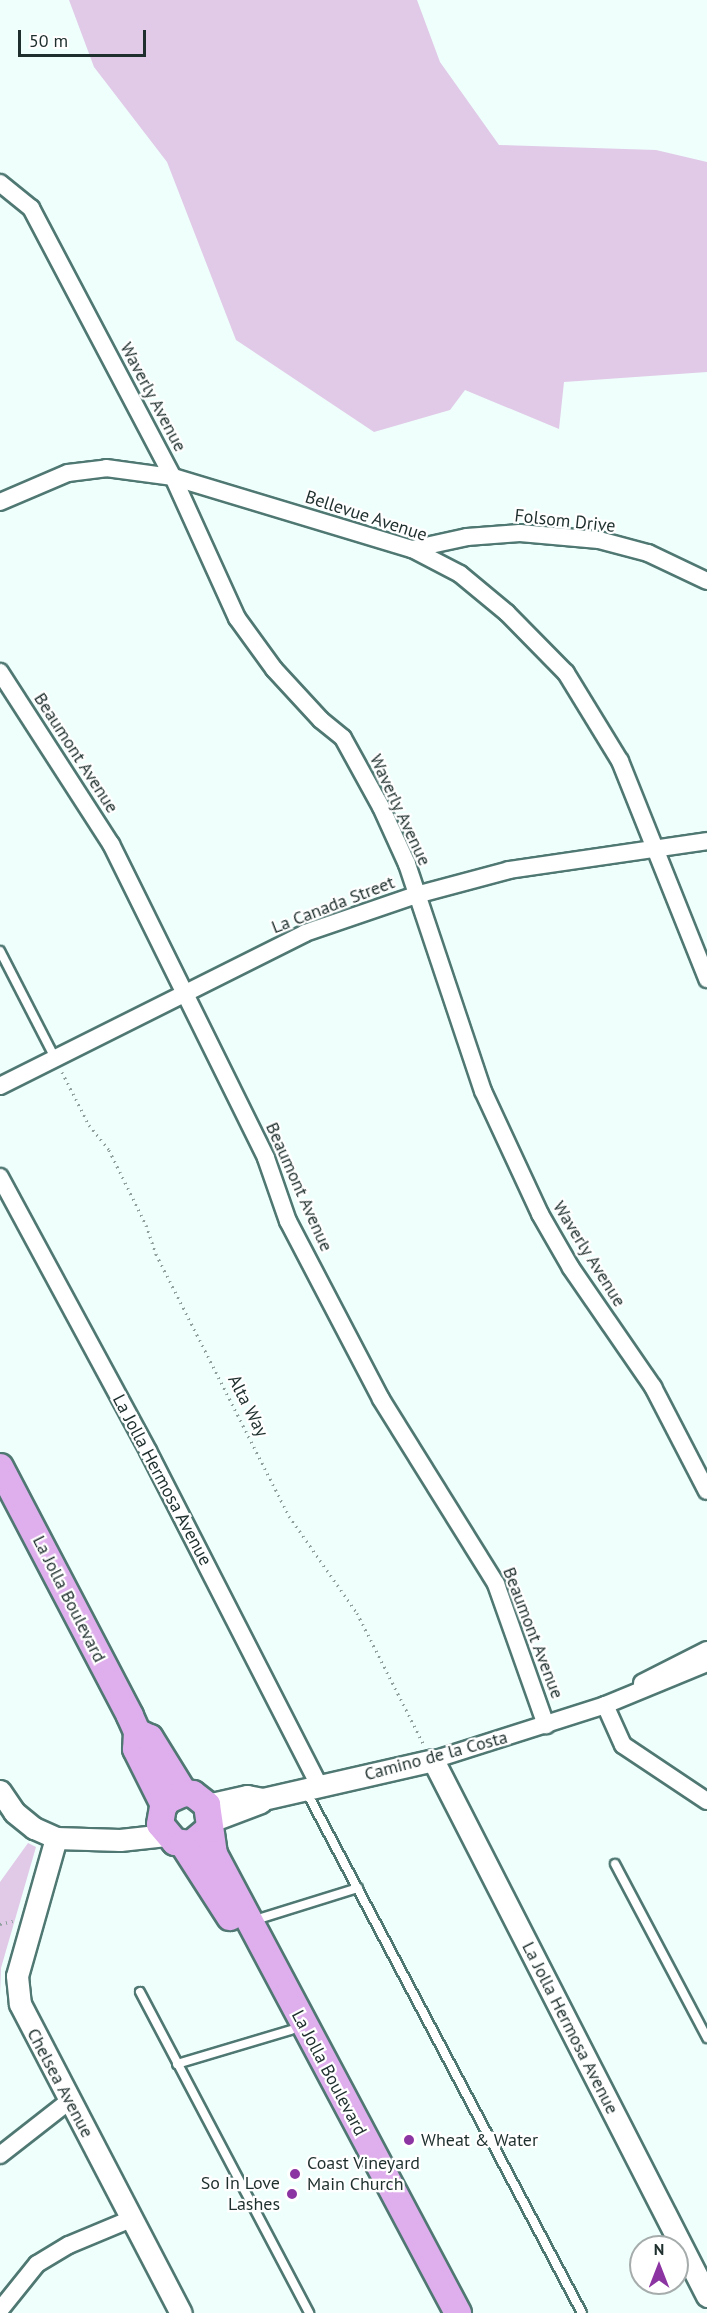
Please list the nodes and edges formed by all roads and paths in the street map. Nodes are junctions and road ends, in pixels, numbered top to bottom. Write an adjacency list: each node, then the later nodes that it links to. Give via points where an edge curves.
1 (0, 183): 2 (street, Waverly Avenue, via 31,208)
2 (173, 477): 3 (street, Bellevue Avenue, via 106,468 68,473); 4 (street, Bellevue Avenue); 9 (street, Waverly Avenue, via 237,618 274,669 343,738 381,807)
3 (0, 502)
4 (412, 549): 5 (street, Folsom Drive, via 467,537 520,533 598,540 648,553); 8 (street, Bellevue Avenue, via 476,587 566,673 620,762)
5 (707, 581)
6 (0, 672): 12 (street, Beaumont Avenue, via 111,844)
7 (707, 841): 8 (street, La Canada Street)
8 (655, 847): 9 (street, La Canada Street, via 509,870); 11 (street, Bellevue Avenue)
9 (416, 895): 12 (street, La Canada Street, via 305,933); 17 (street, Waverly Avenue, via 483,1091 540,1214 571,1268 653,1387)
10 (0, 951): 13 (lane)
11 (707, 979)
12 (186, 992): 13 (street, La Canada Street); 21 (street, Beaumont Avenue, via 266,1158 288,1221 376,1389 496,1584)
13 (54, 1056): 14 (street, La Canada Street); 22 (path, Alta Way, via 89,1125 109,1150 156,1254 289,1516 357,1613)
14 (0, 1086)
15 (0, 1176): 23 (street, La Jolla Hermosa Avenue, via 148,1451)
16 (0, 1467): 26 (main road, La Jolla Boulevard, via 137,1732 150,1738)
17 (707, 1491)
18 (707, 1650): 20 (street, Camino de la Costa)
19 (707, 1663): 20 (street, Camino de la Costa)
20 (605, 1705): 21 (street, Camino de la Costa); 25 (street, via 623,1745)
21 (546, 1725): 22 (street, Camino de la Costa)
22 (433, 1760): 23 (street, Camino de la Costa); 41 (street, La Jolla Hermosa Avenue)
23 (312, 1787): 27 (street, Camino de la Costa, via 264,1799 257,1807); 30 (lane)
24 (0, 1791): 28 (street, via 14,1812 34,1828)
25 (707, 1801)
26 (171, 1818): 27 (main road, via 198,1841); 27 (main road, via 193,1794); 28 (street, via 111,1838); 35 (main road, La Jolla Boulevard, via 237,1928)
27 (209, 1818): 32 (main road, La Jolla Boulevard, via 214,1854)
28 (56, 1838): 38 (street, Chelsea Avenue, via 17,1976 17,1992 25,2017)
29 (615, 1864): 36 (lane)
30 (358, 1888): 32 (lane); 47 (lane)
31 (19, 1919): 33 (path)
32 (248, 1922): 46 (main road, La Jolla Boulevard)
33 (0, 1924)
34 (140, 1992): 37 (lane)
35 (291, 2030): 37 (lane); 45 (main road, La Jolla Boulevard)
36 (707, 2038)
37 (177, 2064): 44 (lane)
38 (69, 2101): 39 (street); 40 (street, Chelsea Avenue)
39 (0, 2154)
40 (132, 2219): 42 (street, via 69,2245 37,2264); 43 (street, Chelsea Avenue)
41 (707, 2296)
42 (0, 2310)
43 (181, 2313)
44 (309, 2313)
45 (439, 2313)
46 (458, 2313)
47 (582, 2313)

